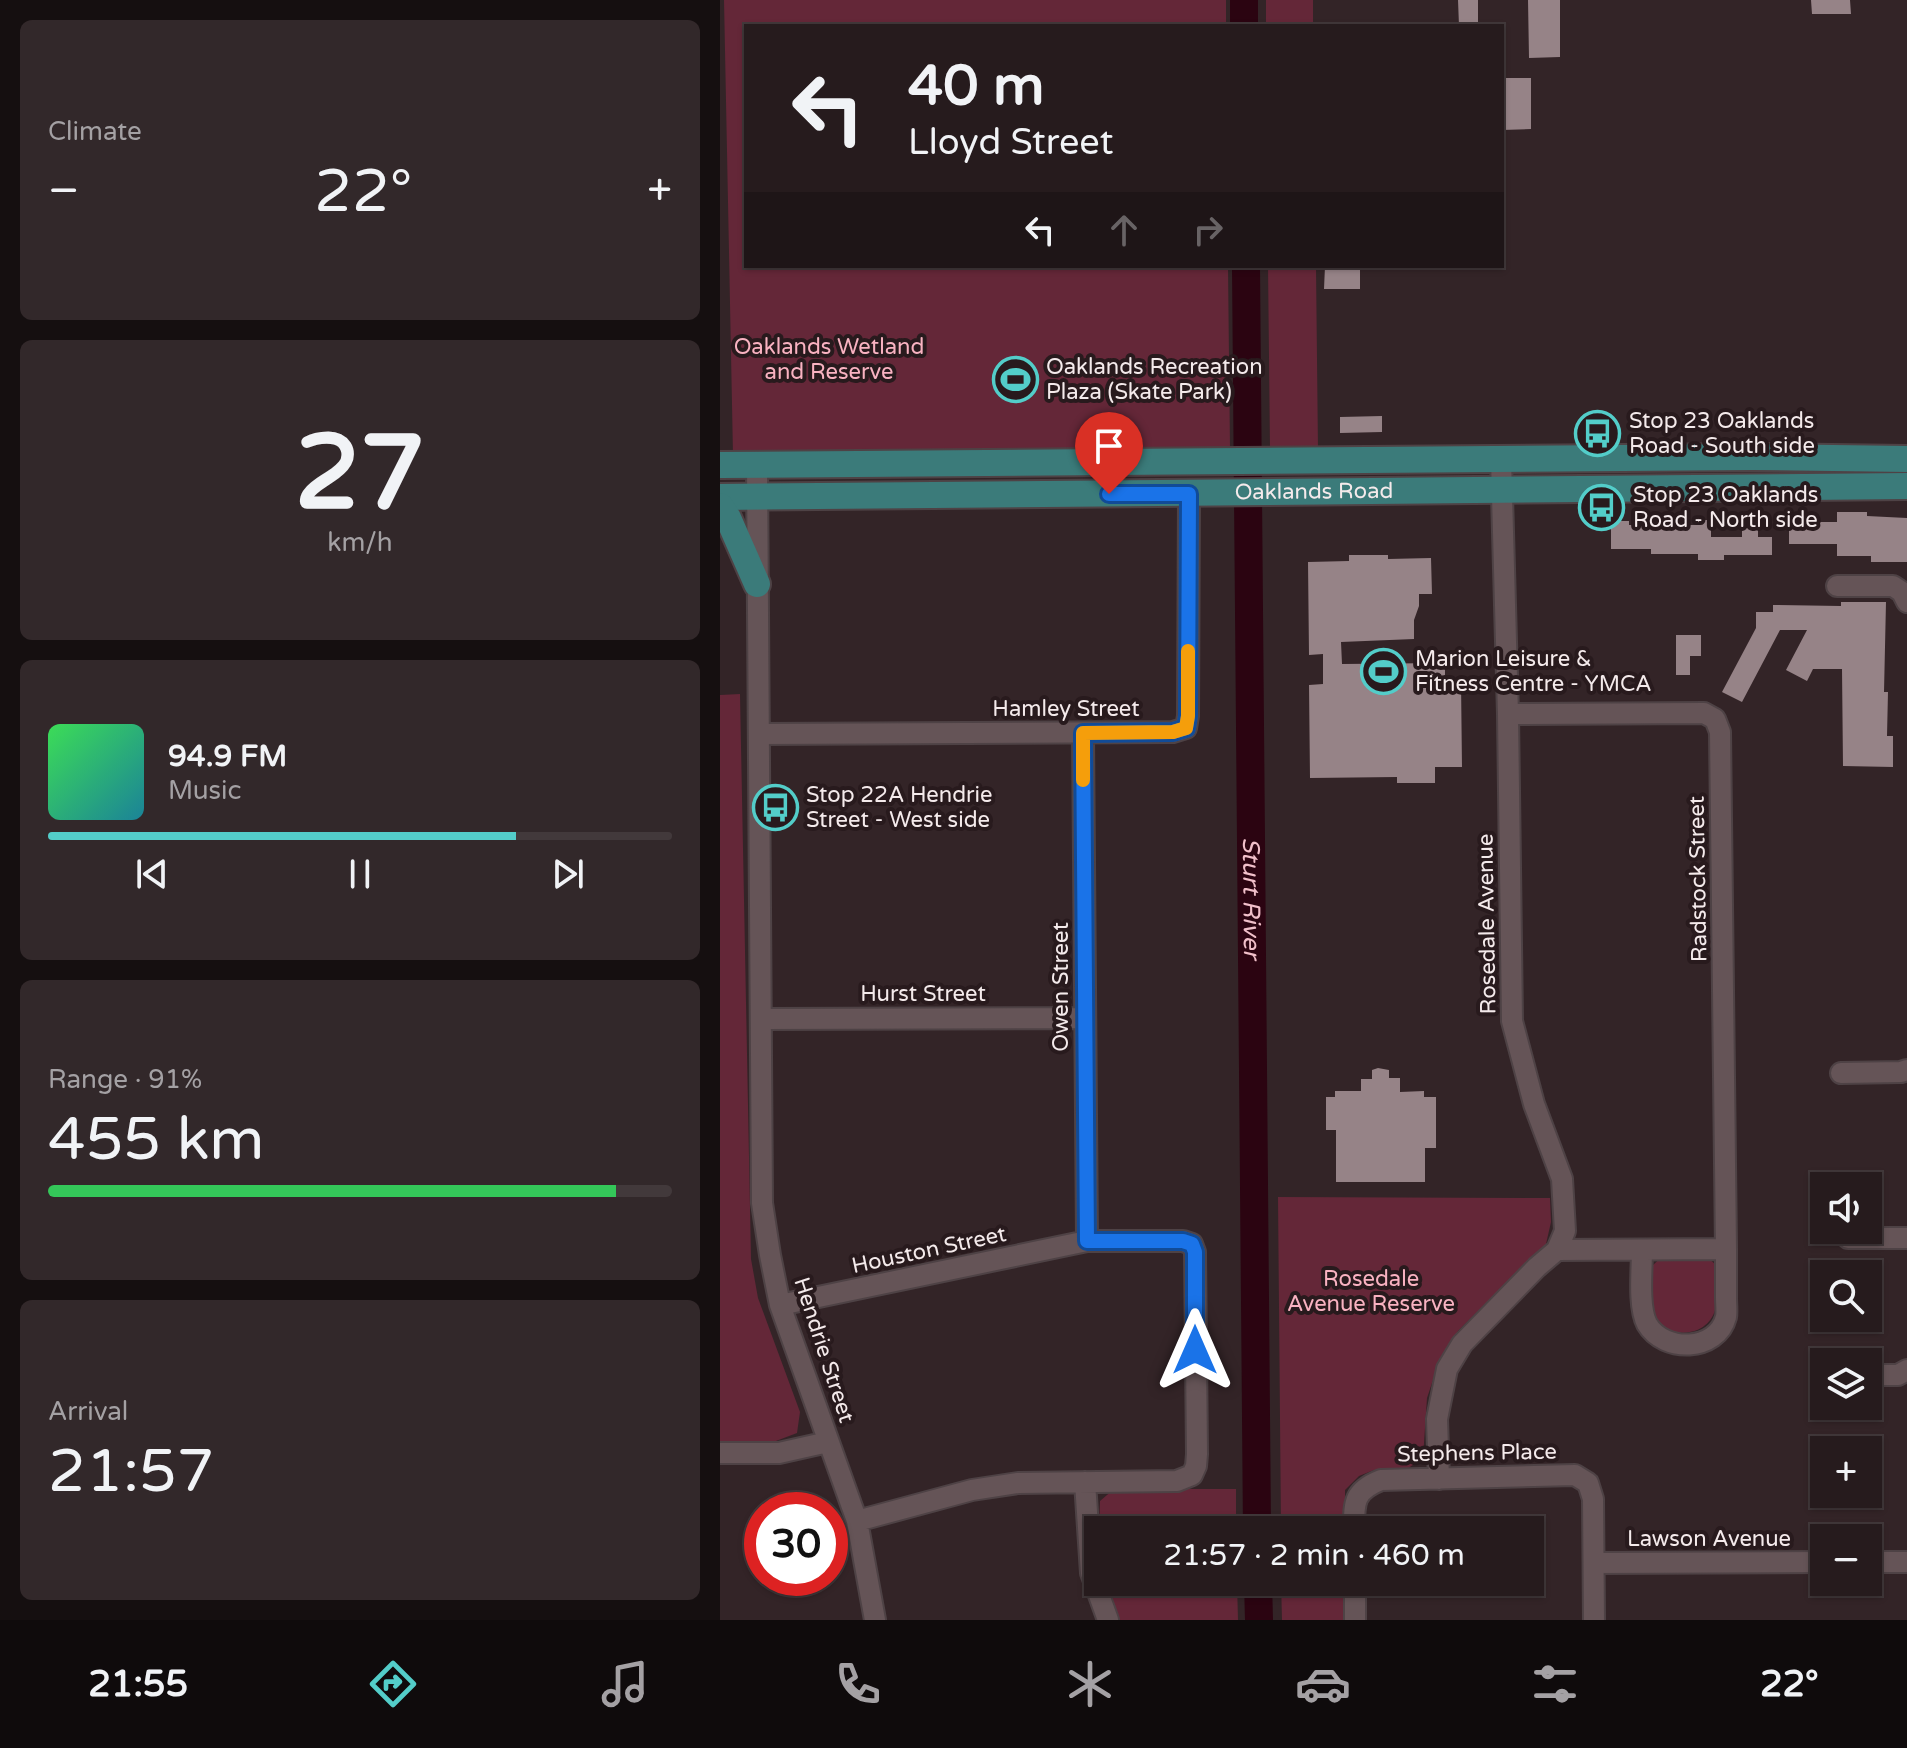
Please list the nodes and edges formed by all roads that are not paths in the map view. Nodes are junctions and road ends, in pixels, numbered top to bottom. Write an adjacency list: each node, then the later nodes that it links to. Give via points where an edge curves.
1 (1501, 459): 2 (main road, Oaklands Road); 3 (main road, Oaklands Road); 7 (street, Rosedale Avenue)
2 (1907, 459)
3 (1162, 461): 5 (main road, Oaklands Road); 8 (main road, via 1154,480)
4 (720, 465): 5 (main road, Oaklands Road)
5 (757, 465): 10 (street, Hendrie Street)
6 (1907, 486): 7 (main road, Oaklands Road)
7 (1502, 491): 8 (main road, Oaklands Road); 15 (street, Rosedale Avenue)
8 (1179, 494): 10 (main road, Oaklands Road); 16 (street, Hamley Street, via 1186,728)
9 (720, 497): 10 (main road, Oaklands Road)
10 (756, 497): 12 (street, Hendrie Street)
11 (720, 506): 12 (main road)
12 (757, 584): 17 (street, Hendrie Street)
13 (1837, 586): 14 (street, via 1893,586)
14 (1907, 602)
15 (1508, 714): 25 (street, Radstock Street, via 1704,713 1715,719 1720,732); 26 (street, Rosedale Avenue, via 1512,1021 1534,1104 1562,1179 1565,1231)
16 (1083, 733): 17 (street, Hamley Street); 18 (street, Owen Street)
17 (759, 734): 19 (street, Hendrie Street)
18 (1085, 1018): 19 (street, Hurst Street); 24 (street, Owen Street)
19 (761, 1019): 28 (street, Hendrie Street, via 762,1203)
20 (1907, 1070): 21 (street)
21 (1841, 1073)
22 (1882, 1238): 23 (street)
23 (1907, 1238)
24 (1087, 1241): 28 (street, Houston Street); 34 (street, Houston Street, via 1192,1244 1197,1454 1192,1475 1177,1481)
25 (1726, 1249): 27 (street); 27 (street, Radstock Street, via 1726,1318 1716,1334 1685,1346 1663,1341 1648,1326)
26 (1557, 1250): 27 (street); 33 (street, via 1462,1344 1447,1369 1437,1419)
27 (1642, 1250)
28 (780, 1305): 31 (street, Hendrie Street)
29 (1907, 1370): 30 (street)
30 (1882, 1375)
31 (828, 1442): 32 (street, via 779,1453); 36 (street, Hendrie Street)
32 (720, 1453)
33 (1439, 1479): 35 (street, Stephens Place, via 1366,1485 1354,1504); 40 (street, Stephens Place, via 1575,1475 1588,1483 1593,1499)
34 (1085, 1482): 36 (street, via 972,1490); 43 (street, via 1091,1573)
35 (1354, 1516)
36 (857, 1521): 42 (street, Hendrie Street)
37 (1810, 1562): 40 (street, Lawson Avenue)
38 (1882, 1562): 39 (street)
39 (1907, 1562)
40 (1594, 1563): 45 (street)
41 (1355, 1596): 44 (street)
42 (875, 1620)
43 (1108, 1620)
44 (1355, 1620)
45 (1594, 1620)

